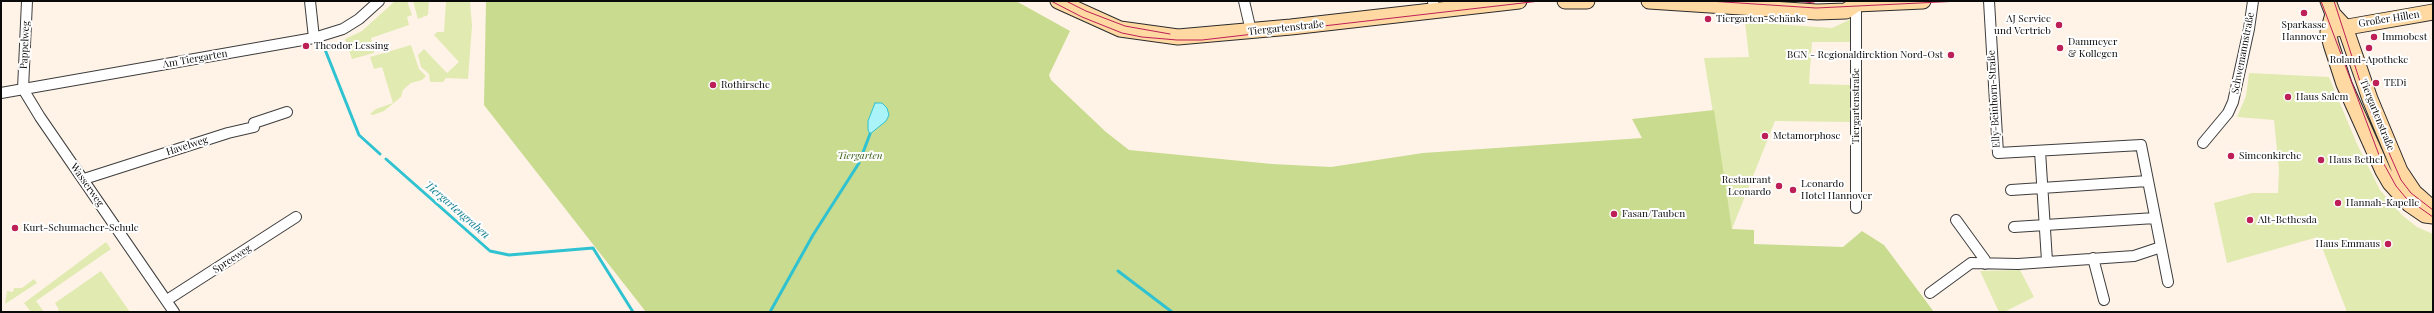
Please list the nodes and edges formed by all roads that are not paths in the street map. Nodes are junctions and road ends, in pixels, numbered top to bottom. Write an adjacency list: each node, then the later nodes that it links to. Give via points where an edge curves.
1 (27, 1): 21 (street, Pappelweg)
2 (310, 1): 20 (street)
3 (379, 1): 20 (street, Am Tiergarten, via 343,29)
4 (1058, 1): 18 (main road, Tiergartenstraße, via 1103,23 1139,33 1178,37)
5 (1244, 1): 18 (street)
6 (1519, 1): 14 (main road, Tiergartenstraße)
7 (1565, 1): 8 (main road)
8 (1587, 1)
9 (1649, 1): 13 (main road, via 1817,12 1846,11)
10 (1923, 1): 13 (main road)
11 (1989, 1): 25 (street, Elly-Beinhorn-Straße, via 1998,154)
12 (2252, 1): 24 (street, Schwemannstraße, via 2234,102)
13 (1853, 3): 30 (street, Tiergartenstraße)
14 (1433, 6): 18 (main road, Tiergartenstraße)
15 (2330, 8): 17 (main road, Tiergartenstraße); 19 (main road, Tiergartenstraße)
16 (2433, 12): 17 (main road, Großer Hillen)
17 (2345, 27): 19 (main road, Großer Hillen); 31 (main road, Tiergartenstraße, via 2397,166 2414,192)
18 (1251, 31)
19 (2328, 32): 32 (main road, Tiergartenstraße, via 2344,84 2386,177 2413,207 2425,216)
20 (314, 38): 21 (street, Am Tiergarten)
21 (23, 89): 22 (street, Am Tiergarten); 26 (street, Wasserweg, via 40,118)
22 (1, 93)
23 (287, 112): 26 (street, Havelweg, via 254,123 254,127)
24 (2203, 143)
25 (2040, 151): 27 (street, Elly-Beinhorn-Straße, via 2141,145); 28 (street)
26 (84, 179): 44 (street, Wasserweg)
27 (2148, 181): 28 (street); 34 (street, Elly-Beinhorn-Straße)
28 (2043, 188): 29 (street); 36 (street)
29 (2011, 190)
30 (1856, 208)
31 (2433, 209)
32 (2433, 216)
33 (296, 217): 44 (street, Spreeweg)
34 (2155, 218): 36 (street); 38 (street, Elly-Beinhorn-Straße)
35 (1956, 220): 41 (street, via 1985,260)
36 (2045, 226): 37 (street); 40 (street)
37 (2014, 227)
38 (2161, 247): 39 (street, via 2134,256); 42 (street, Elly-Beinhorn-Straße)
39 (2093, 258): 40 (street); 45 (street)
40 (2047, 262): 41 (street)
41 (1985, 264): 43 (street, via 1971,263)
42 (2168, 282)
43 (1930, 293)
44 (167, 300): 46 (street, Wasserweg)
45 (2104, 300)
46 (174, 312)

